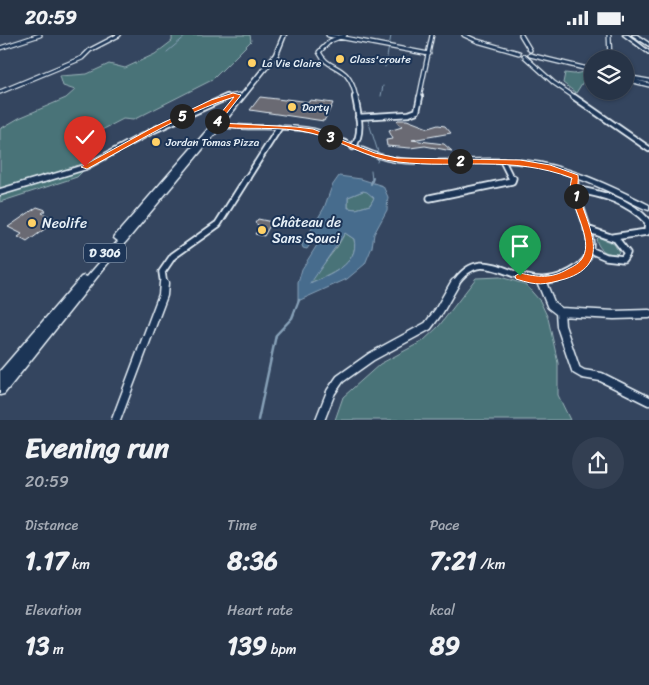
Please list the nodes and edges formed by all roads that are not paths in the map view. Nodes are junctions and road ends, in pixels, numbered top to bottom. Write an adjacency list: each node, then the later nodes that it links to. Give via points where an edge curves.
1 (40, 35): 13 (street)
2 (119, 35): 21 (street, via 90,50 82,58)
3 (282, 35): 22 (main road, D 306, via 276,53)
4 (328, 35): 11 (street)
5 (344, 35): 11 (street)
6 (432, 35): 15 (street)
7 (464, 35): 16 (street)
8 (522, 35): 16 (street)
9 (609, 35): 14 (street)
10 (630, 36): 12 (highway); 17 (highway)
11 (338, 38): 15 (street); 23 (street, via 326,44 319,54 350,77)
12 (649, 46)
13 (0, 48)
14 (610, 50)
15 (429, 54): 23 (street, via 416,112)
16 (525, 54): 18 (street); 30 (street, via 560,87)
17 (649, 54)
18 (584, 68)
19 (634, 80): 20 (street)
20 (649, 83)
21 (0, 92)
22 (241, 95): 24 (main road, D 306); 34 (street, via 213,101 85,167)
23 (358, 117): 29 (street, via 359,137)
24 (215, 128): 25 (main road); 27 (main road); 28 (main road, D 306); 43 (main road, D 306)
25 (261, 128): 26 (main road); 27 (main road)
26 (279, 128): 29 (main road, via 313,131); 46 (street, via 218,223 173,256 162,272 163,295)
27 (236, 130): 28 (main road, via 220,133)
28 (208, 141): 44 (main road, D 306)
29 (353, 147): 31 (main road, via 397,160)
30 (649, 149)
31 (503, 161): 32 (main road, via 542,165); 35 (street, via 512,181)
32 (575, 176): 33 (street); 36 (main road)
33 (574, 189): 37 (street); 38 (street, via 624,203 648,221 647,232)
34 (0, 192)
35 (430, 198)
36 (649, 208)
37 (587, 229): 38 (street); 39 (street)
38 (614, 237): 39 (street, via 627,253 623,259)
39 (590, 251): 40 (street, via 581,266 566,275)
40 (541, 282): 41 (street, via 551,305); 47 (street, via 498,267 472,266 460,275 428,327 376,354 339,380)
41 (560, 313): 42 (street); 45 (street, via 560,326 576,370 601,377)
42 (649, 314)
43 (0, 379)
44 (0, 390)
45 (649, 401)
46 (116, 420)
47 (320, 420)

